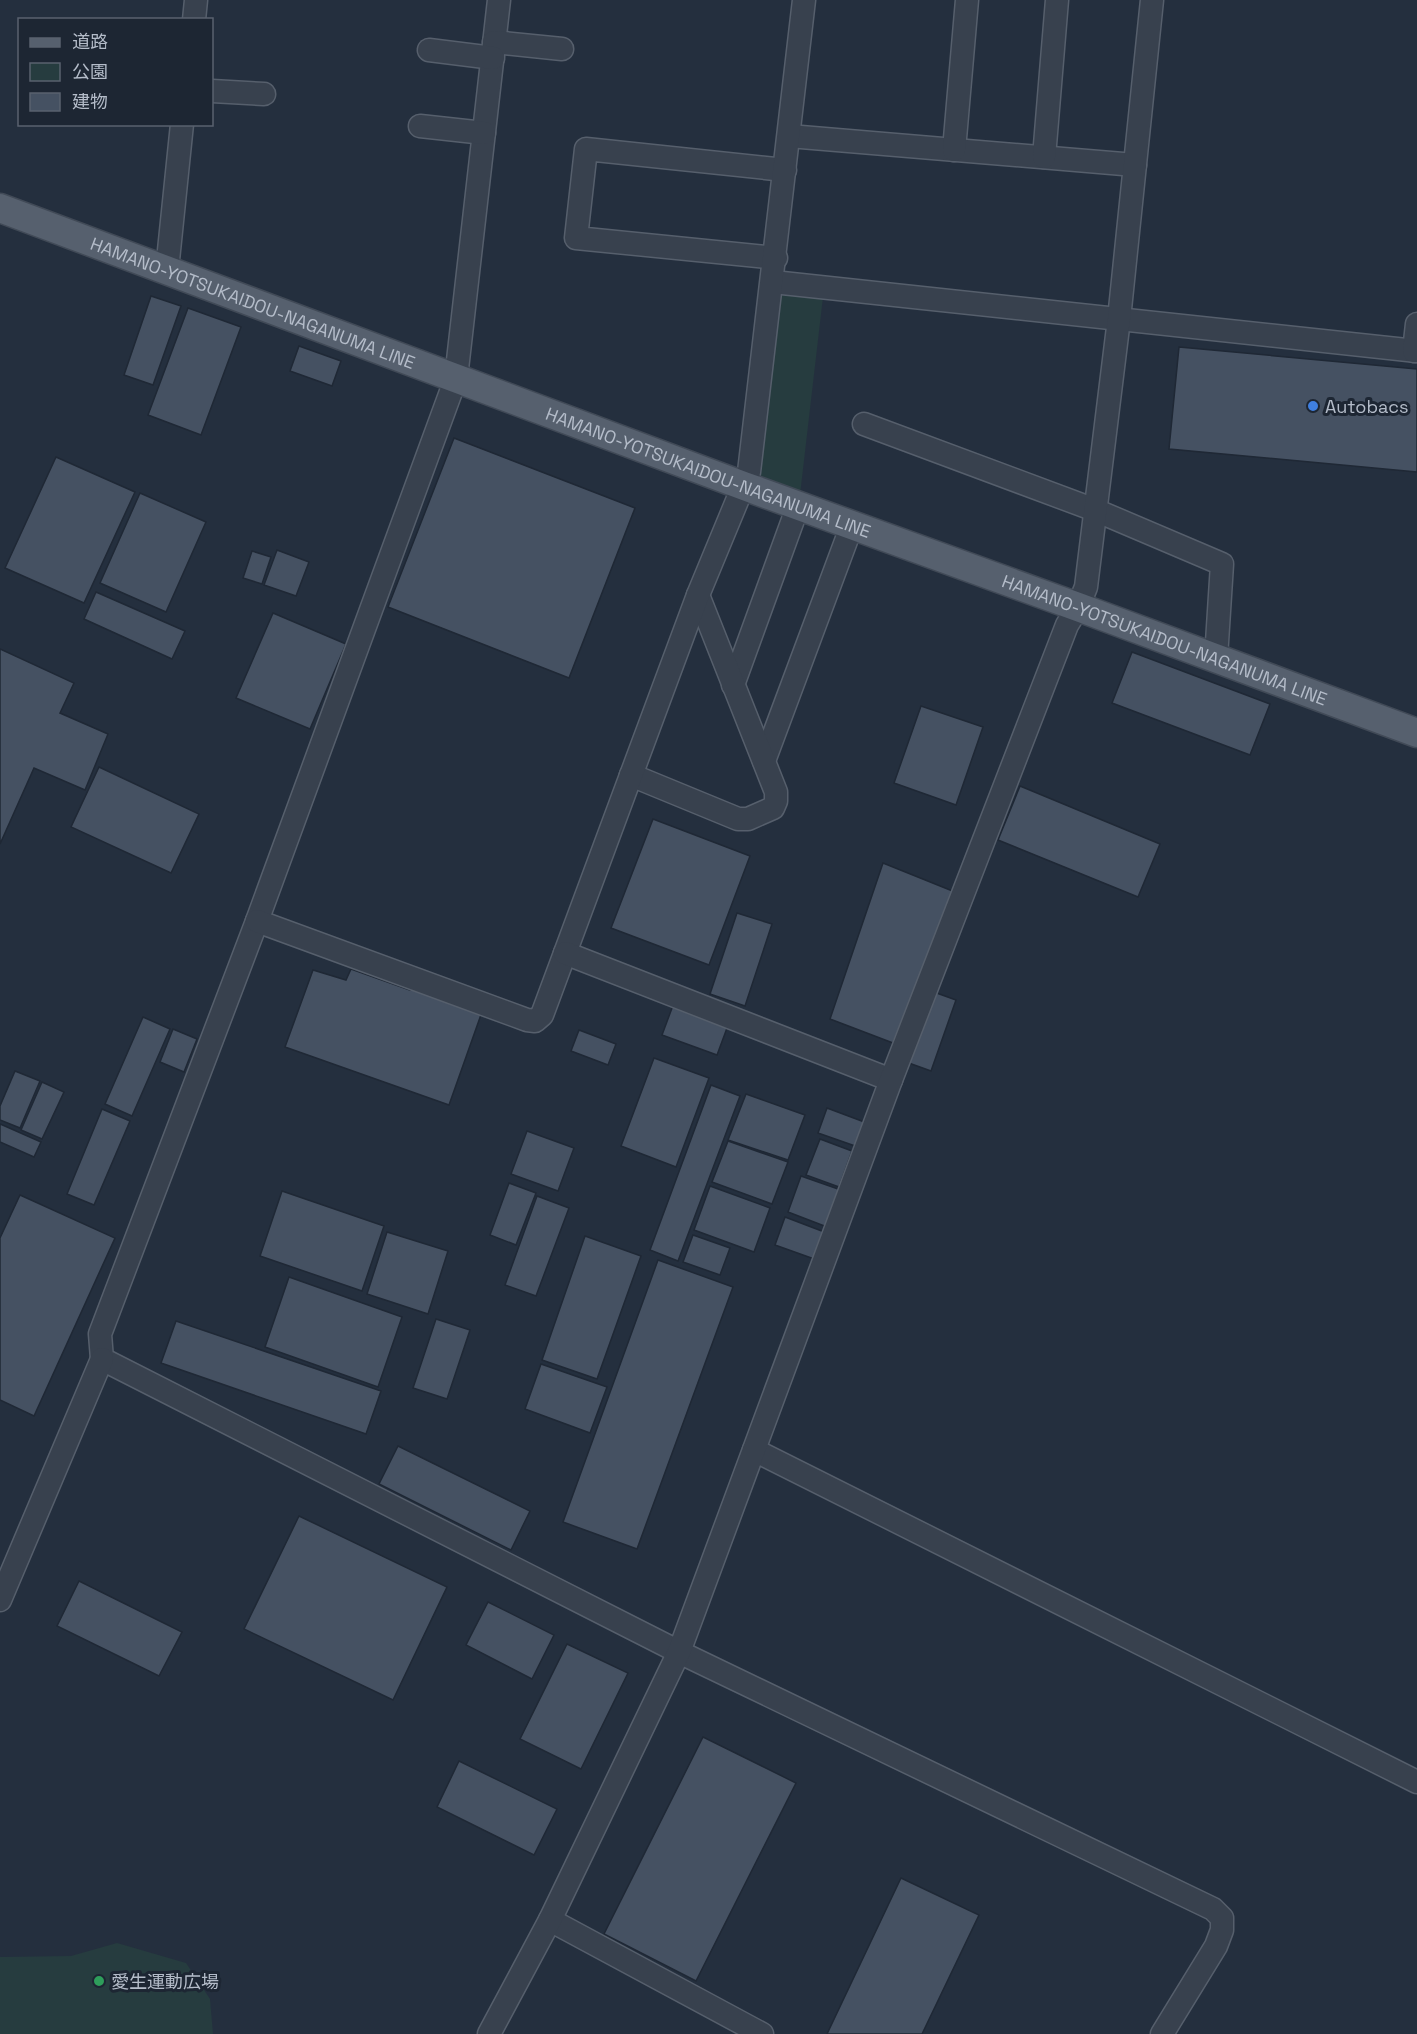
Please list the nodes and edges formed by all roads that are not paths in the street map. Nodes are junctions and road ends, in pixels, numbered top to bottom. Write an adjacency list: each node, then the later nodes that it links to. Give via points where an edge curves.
1 (196, 0): 7 (street)
2 (499, 0): 10 (street)
3 (804, 0): 16 (street)
4 (967, 0): 17 (street)
5 (1057, 0): 18 (street)
6 (1152, 0): 19 (street)
7 (194, 18)
8 (562, 49): 10 (street)
9 (429, 50): 10 (street)
10 (494, 50): 15 (street)
11 (213, 91): 12 (street)
12 (264, 94)
13 (182, 126): 23 (street)
14 (420, 126): 15 (street)
15 (484, 133): 28 (street)
16 (789, 136): 17 (street); 20 (street)
17 (954, 150): 18 (street)
18 (1044, 157): 19 (street)
19 (1135, 165): 25 (street)
20 (785, 170): 22 (street); 22 (street, via 586,149 576,238)
21 (0, 208): 23 (main road, HAMANO-YOTSUKAIDOU-NAGANUMA LINE)
22 (776, 258): 24 (street)
23 (167, 270): 28 (main road, HAMANO-YOTSUKAIDOU-NAGANUMA LINE)
24 (773, 282): 25 (street); 30 (street)
25 (1119, 319): 27 (street); 32 (street)
26 (1417, 324): 27 (street)
27 (1416, 351)
28 (456, 378): 30 (main road, HAMANO-YOTSUKAIDOU-NAGANUMA LINE); 41 (street)
29 (864, 424): 32 (street)
30 (744, 486): 31 (main road, HAMANO-YOTSUKAIDOU-NAGANUMA LINE); 34 (street)
31 (798, 506): 33 (main road, HAMANO-YOTSUKAIDOU-NAGANUMA LINE); 37 (street)
32 (1095, 510): 35 (street, via 1086,587); 36 (street, via 1222,564)
33 (852, 525): 35 (main road, HAMANO-YOTSUKAIDOU-NAGANUMA LINE); 39 (street)
34 (698, 595): 37 (street); 40 (street)
35 (1078, 607): 36 (main road, HAMANO-YOTSUKAIDOU-NAGANUMA LINE); 43 (street, via 1067,625)
36 (1216, 658): 38 (main road, HAMANO-YOTSUKAIDOU-NAGANUMA LINE)
37 (733, 685): 39 (street)
38 (1417, 733)
39 (764, 761): 40 (street, via 776,801 773,808 748,819 738,819)
40 (631, 775): 42 (street)
41 (257, 921): 42 (street, via 535,1021 542,1015); 44 (street, via 100,1335)
42 (565, 953): 43 (street)
43 (891, 1080): 45 (street)
44 (102, 1359): 46 (street); 47 (street)
45 (754, 1450): 47 (street); 48 (street)
46 (0, 1600)
47 (679, 1652): 49 (street); 52 (street, via 1213,1909 1222,1918 1216,1946)
48 (1417, 1782)
49 (550, 1920): 50 (street); 51 (street)
50 (489, 2034)
51 (762, 2034)
52 (1162, 2034)

